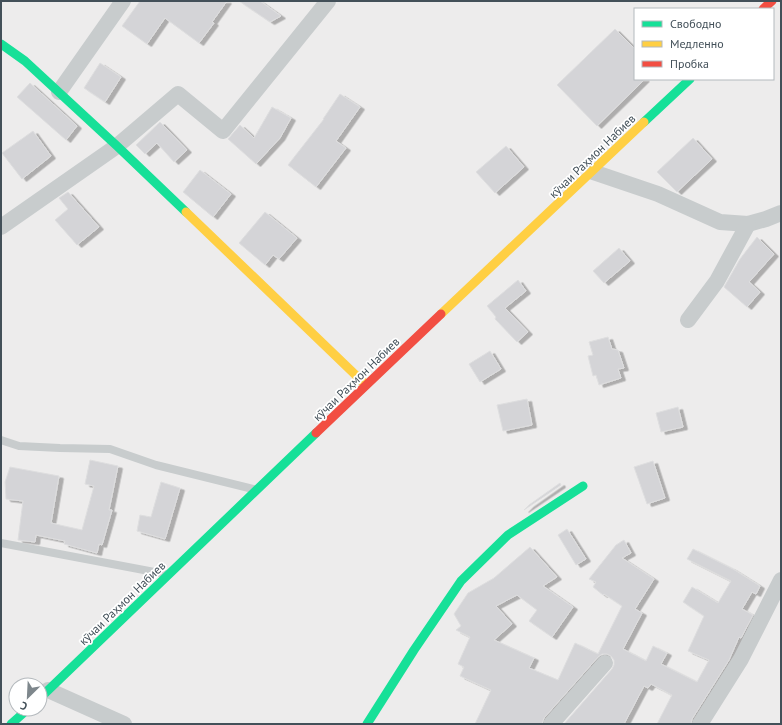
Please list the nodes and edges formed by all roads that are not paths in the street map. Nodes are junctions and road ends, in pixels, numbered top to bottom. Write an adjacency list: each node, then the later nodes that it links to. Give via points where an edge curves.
1 (123, 1): 7 (street)
2 (328, 1): 8 (street, via 223,132 178,94)
3 (772, 1): 4 (street)
4 (764, 8)
5 (1, 44): 7 (street, via 25,61)
6 (689, 80): 9 (street, кӯчаи Раҳмон Набиев)
7 (59, 92): 8 (street)
8 (117, 146): 12 (street); 14 (street)
9 (593, 172): 11 (street, via 658,194 720,222); 14 (street, кӯчаи Раҳмон Набиев)
10 (781, 213): 11 (street)
11 (748, 224): 13 (street, via 717,281)
12 (1, 227)
13 (688, 320)
14 (366, 385): 17 (street, кӯчаи Раҳмон Набиев)
15 (1, 440): 17 (lane, via 19,446 110,448 156,466)
16 (583, 486): 27 (street, via 508,535 461,581)
17 (257, 490): 19 (street, кӯчаи Раҳмон Набиев)
18 (1, 543): 19 (lane)
19 (169, 575): 22 (street, кӯчаи Раҳмон Набиев)
20 (781, 580): 29 (street, via 741,658)
21 (605, 663): 28 (street)
22 (48, 690)
23 (48, 696): 26 (street)
24 (19, 717): 25 (street)
25 (11, 724)
26 (124, 724)
27 (367, 724)
28 (551, 724)
29 (700, 724)

